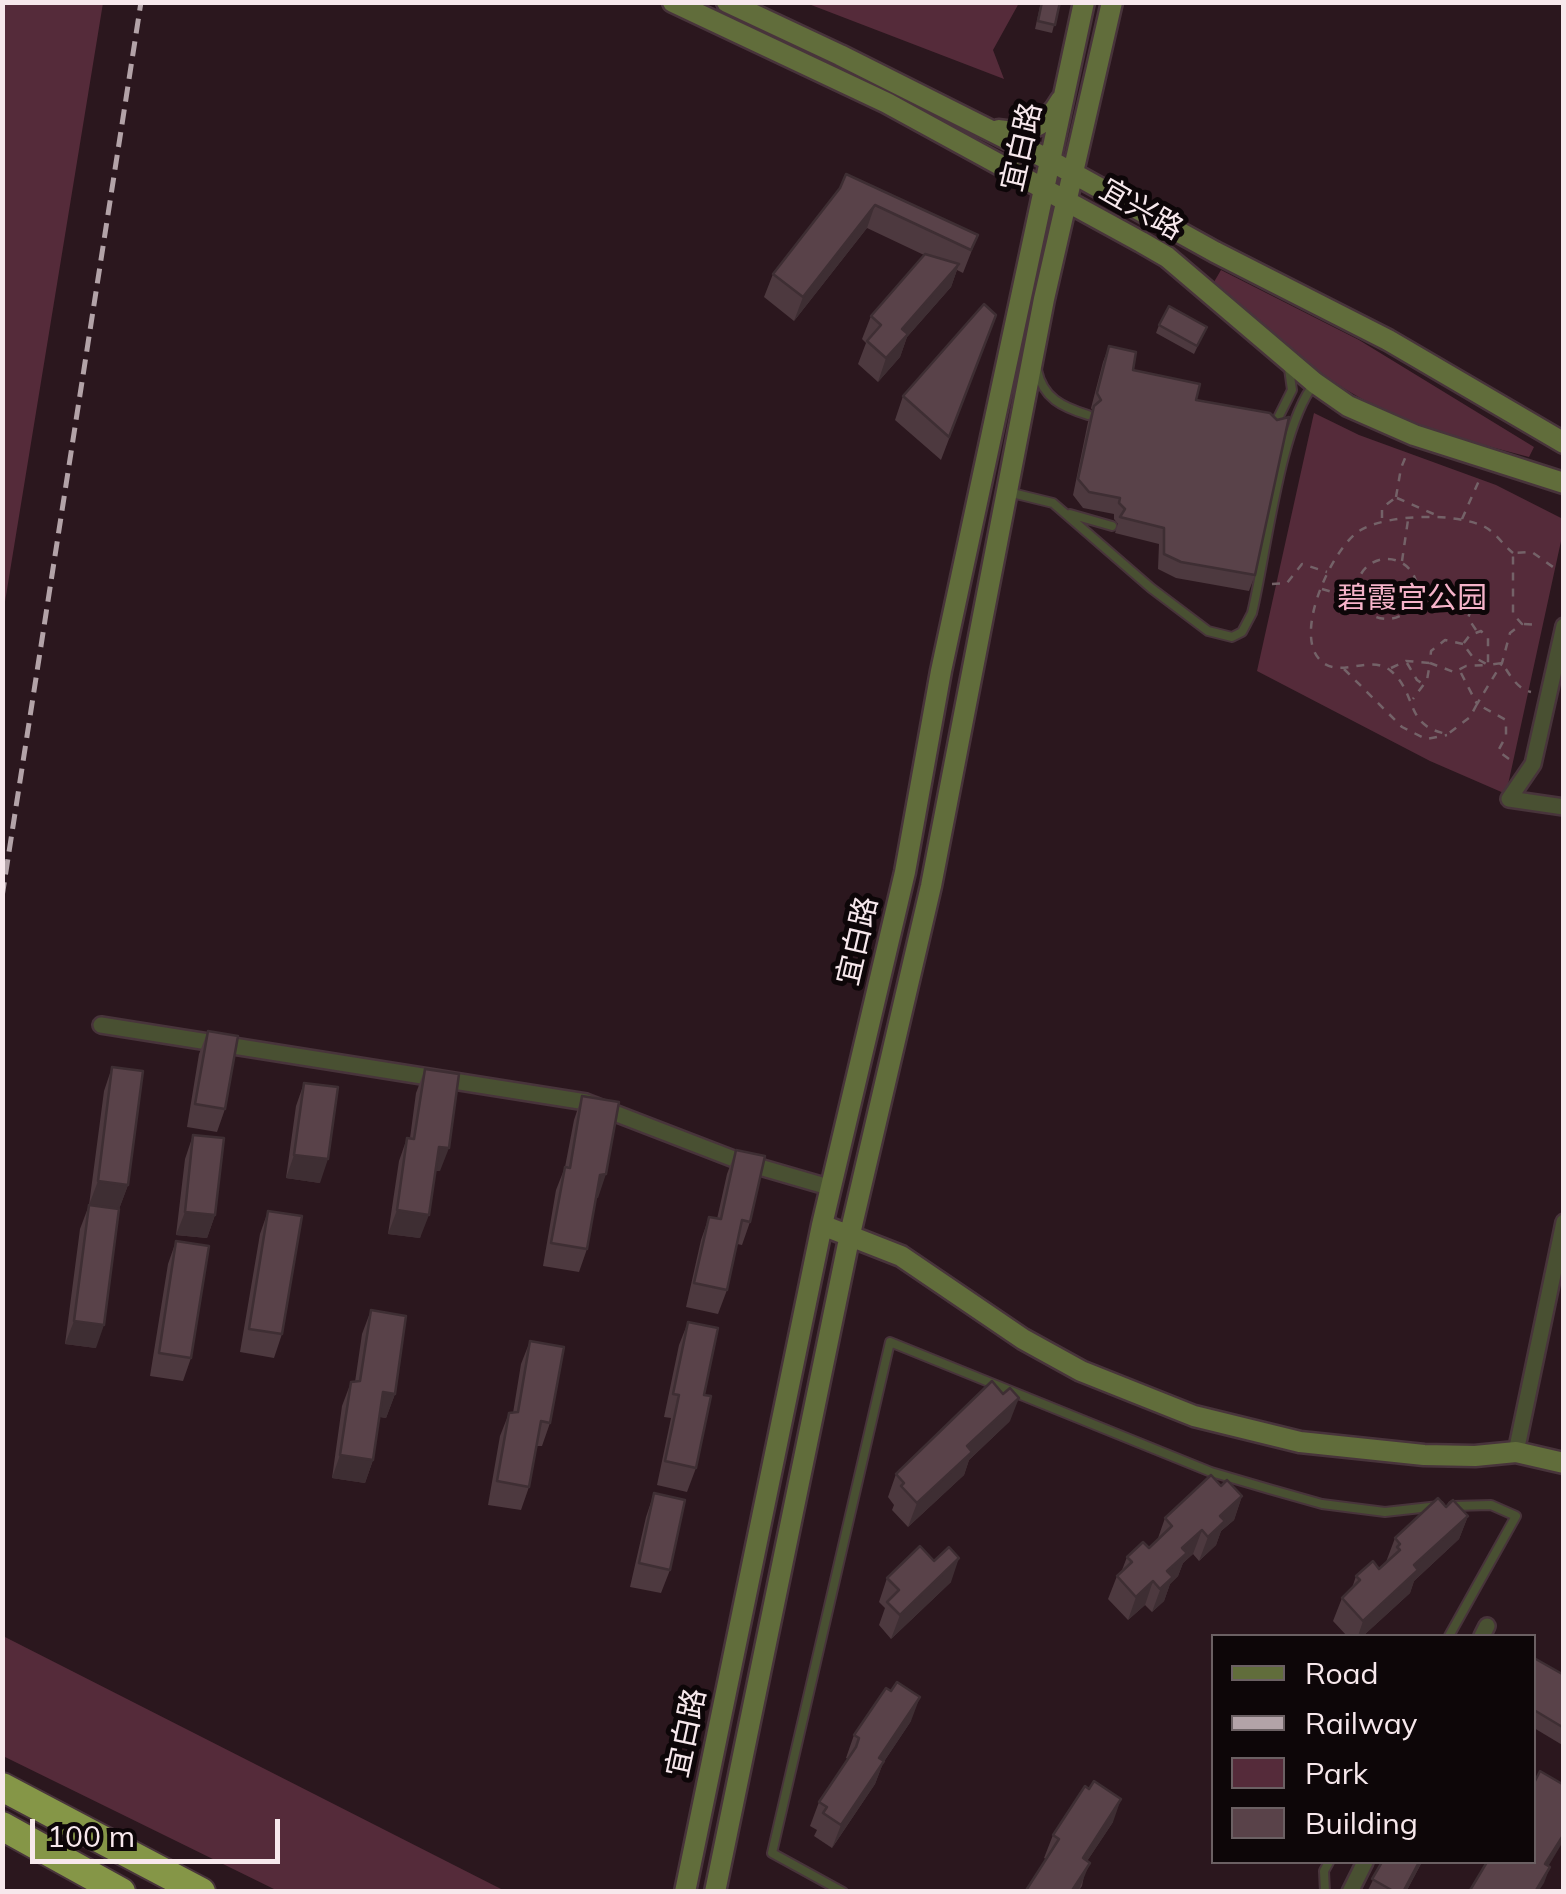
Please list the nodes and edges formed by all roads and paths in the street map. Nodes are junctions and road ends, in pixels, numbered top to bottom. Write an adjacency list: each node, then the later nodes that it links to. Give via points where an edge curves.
1 (673, 2): 9 (street, 宜兴路, via 828,72)
2 (728, 2): 7 (street, 宜兴路)
3 (1084, 2): 5 (street, 宜白路)
4 (1112, 2): 6 (street, 宜白路)
5 (1067, 90): 7 (street, via 1049,118 1030,131); 8 (street); 10 (street, 宜白路)
6 (1092, 95): 8 (street); 11 (street, 宜白路)
7 (984, 128): 10 (street, 宜兴路)
8 (1067, 138): 10 (street); 11 (street)
9 (976, 153): 10 (street, via 1019,164); 12 (street, 宜兴路)
10 (1048, 157): 11 (street, 宜兴路); 12 (street, 宜白路)
11 (1078, 173): 13 (street, 宜白路); 14 (street); 21 (street, 宜兴路)
12 (1042, 190): 13 (street, 宜兴路); 60 (street, 宜白路, via 940,671 905,872)
13 (1068, 202): 14 (street, 宜兴路); 15 (street, 宜白路)
14 (1129, 235): 16 (street, 宜兴路, via 1166,257)
15 (1033, 350): 18 (lane, via 1049,396); 24 (street, 宜白路)
16 (1279, 352): 17 (street, 宜兴路); 19 (lane, via 1292,390)
17 (1315, 383): 20 (street, 宜兴路, via 1362,414); 36 (lane, via 1289,441)
18 (1088, 415)
19 (1272, 428)
20 (1414, 435): 22 (street, 宜兴路); 25 (path)
21 (1564, 443)
22 (1489, 460): 23 (street, 宜兴路); 30 (path)
23 (1564, 483)
24 (1005, 492): 26 (lane); 63 (street, 宜白路, via 931,886)
25 (1396, 498): 27 (path); 28 (path, via 1382,508)
26 (1066, 512): 31 (lane); 36 (lane, via 1151,588 1219,635 1247,626)
27 (1440, 517): 29 (path); 30 (path)
28 (1382, 520): 29 (path); 35 (path, via 1346,543)
29 (1408, 520): 33 (path)
30 (1462, 520): 32 (path, via 1486,528)
31 (1112, 526)
32 (1513, 553): 34 (path, via 1532,552); 40 (path, via 1514,614)
33 (1402, 562): 38 (path, via 1386,558 1368,566 1358,579); 38 (path, via 1416,581 1409,610 1381,618)
34 (1553, 567)
35 (1328, 572): 36 (path, via 1302,564 1281,586); 37 (path)
36 (1260, 581)
37 (1321, 589): 38 (path); 49 (path, via 1311,622 1312,650 1326,665)
38 (1359, 599)
39 (1490, 599): 43 (path, via 1472,604 1468,618)
40 (1522, 624): 41 (path); 47 (path, via 1510,633)
41 (1537, 625)
42 (1564, 626): 53 (street)
43 (1477, 631): 44 (path); 48 (path, via 1488,638)
44 (1462, 644): 46 (path, via 1445,640 1431,651); 48 (path)
45 (1406, 662): 46 (path); 50 (path); 52 (path)
46 (1430, 663): 51 (path); 52 (path)
47 (1502, 663): 48 (path); 53 (path, via 1524,690); 55 (path)
48 (1488, 665): 51 (path)
49 (1343, 668): 50 (path); 56 (path, via 1402,727 1426,740)
50 (1389, 668): 54 (path)
51 (1460, 670): 55 (path)
52 (1424, 685): 54 (path)
53 (1547, 695): 58 (street, via 1534,764 1509,798)
54 (1412, 700): 56 (path, via 1418,720)
55 (1477, 704): 56 (path); 57 (path, via 1506,720 1498,751)
56 (1448, 734)
57 (1510, 758)
58 (1564, 806)
59 (101, 1025): 60 (street, via 586,1102 739,1161)
60 (832, 1188): 61 (street, 宜白路)
61 (822, 1224): 63 (street); 73 (street, 宜白路)
62 (1563, 1224): 64 (street)
63 (850, 1234): 64 (street, via 902,1256 1080,1371 1194,1416 1318,1444 1424,1455); 74 (street, 宜白路)
64 (1516, 1452): 65 (street)
65 (1564, 1462)
66 (1450, 1634): 75 (lane, via 1516,1516 1491,1505 1385,1512 1286,1494 1212,1472 890,1342 772,1853)
67 (2, 1787): 72 (highway)
68 (2, 1826): 71 (highway)
69 (1329, 1864): 76 (lane)
70 (1364, 1864): 77 (street)
71 (121, 1892)
72 (202, 1892)
73 (686, 1892)
74 (714, 1892)
75 (843, 1892)
76 (1326, 1892)
77 (1350, 1892)

